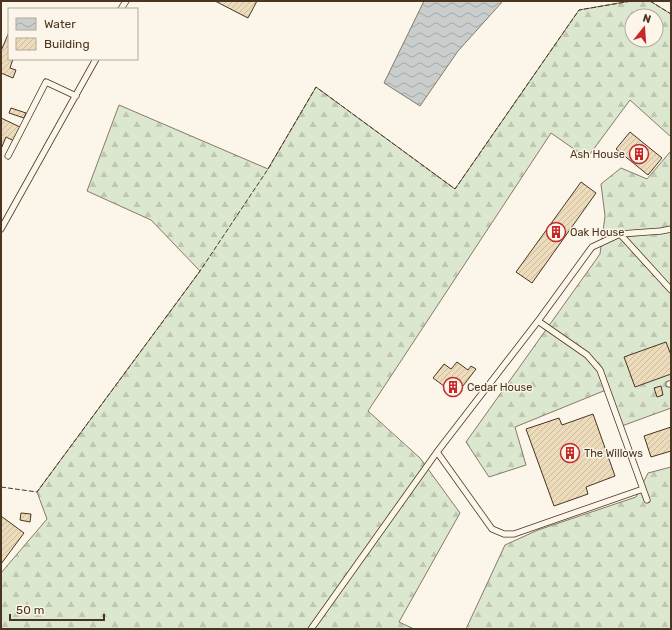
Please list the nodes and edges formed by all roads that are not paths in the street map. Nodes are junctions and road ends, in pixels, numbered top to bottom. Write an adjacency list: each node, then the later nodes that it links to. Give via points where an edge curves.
1 (95, 60): 2 (lane)
2 (76, 96): 3 (lane, via 46,82); 4 (lane)
3 (8, 156)
4 (1, 229)
5 (671, 229): 6 (lane)
6 (620, 234): 7 (lane); 8 (lane, via 592,247)
7 (671, 290)
8 (538, 320): 9 (lane); 10 (lane, via 587,356 600,370)
9 (438, 452): 10 (lane, via 492,529 504,534 514,534); 12 (lane)
10 (643, 489): 11 (lane)
11 (647, 500)
12 (311, 629)

